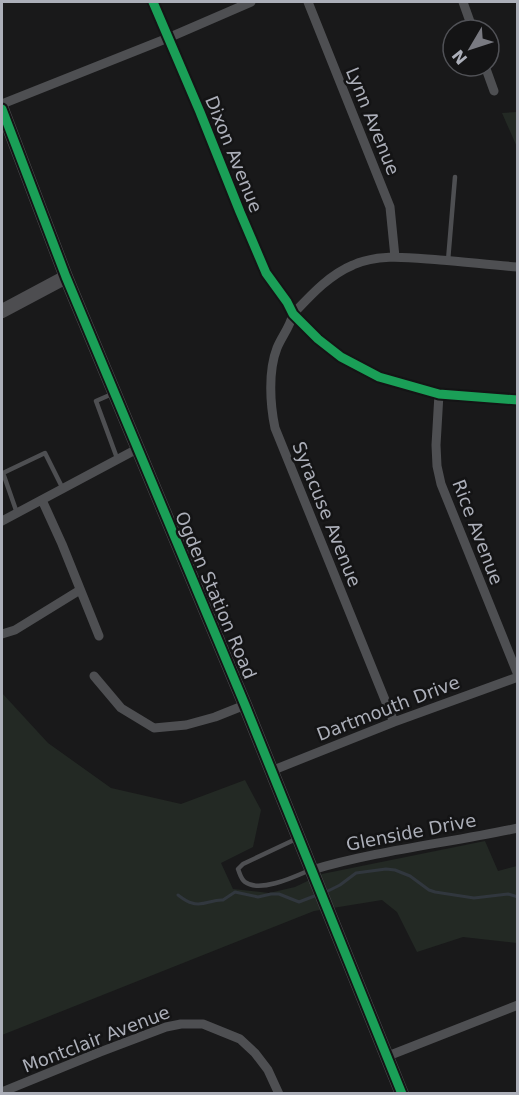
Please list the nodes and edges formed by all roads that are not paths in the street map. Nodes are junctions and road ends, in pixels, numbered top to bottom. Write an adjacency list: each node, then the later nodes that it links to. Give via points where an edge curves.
1 (153, 2): 6 (street, Dixon Avenue)
2 (251, 2): 6 (street)
3 (308, 2): 12 (street, Lynn Avenue, via 390,207)
4 (463, 2): 5 (street)
5 (468, 18)
6 (168, 38): 9 (street); 17 (street, Dixon Avenue, via 266,273)
7 (489, 78): 8 (street)
8 (494, 91)
9 (2, 104)
10 (2, 109): 15 (street, Ogden Station Road)
11 (455, 177): 13 (lane)
12 (395, 257): 13 (street, Syracuse Avenue); 17 (street, Syracuse Avenue, via 352,265 317,289)
13 (448, 261): 14 (street, Syracuse Avenue)
14 (518, 267)
15 (66, 277): 16 (street); 18 (street, Ogden Station Road)
16 (2, 311)
17 (293, 314): 19 (street, Dixon Avenue, via 318,339 357,366); 33 (street, Syracuse Avenue, via 273,367 271,408 275,428)
18 (114, 393): 21 (street, Ogden Station Road); 22 (lane, via 96,401)
19 (439, 394): 20 (street, Dixon Avenue); 31 (street, Rice Avenue, via 436,456 441,484)
20 (518, 400)
21 (137, 449): 22 (street); 32 (street, Ogden Station Road)
22 (118, 460): 23 (street)
23 (63, 489): 24 (street); 25 (lane, via 45,453 3,473)
24 (42, 500): 25 (street); 27 (street)
25 (17, 513): 26 (street)
26 (2, 521)
27 (80, 591): 28 (street); 29 (street)
28 (2, 634)
29 (99, 636)
30 (94, 676): 32 (street, via 121,708 154,728 186,725)
31 (518, 676): 33 (street, Dartmouth Drive)
32 (244, 705): 34 (street, Ogden Station Road)
33 (394, 722): 34 (street, Dartmouth Drive)
34 (271, 771): 36 (street, Ogden Station Road)
35 (518, 828): 37 (street, Glenside Drive)
36 (299, 838): 37 (street, Ogden Station Road); 37 (lane, via 238,869 243,881 255,887)
37 (312, 870): 39 (street, Ogden Station Road)
38 (518, 1005): 39 (street)
39 (388, 1056): 42 (street, Ogden Station Road)
40 (2, 1092): 41 (street, Montclair Avenue, via 166,1027 203,1024 240,1039 268,1070)
41 (279, 1094)
42 (402, 1094)

